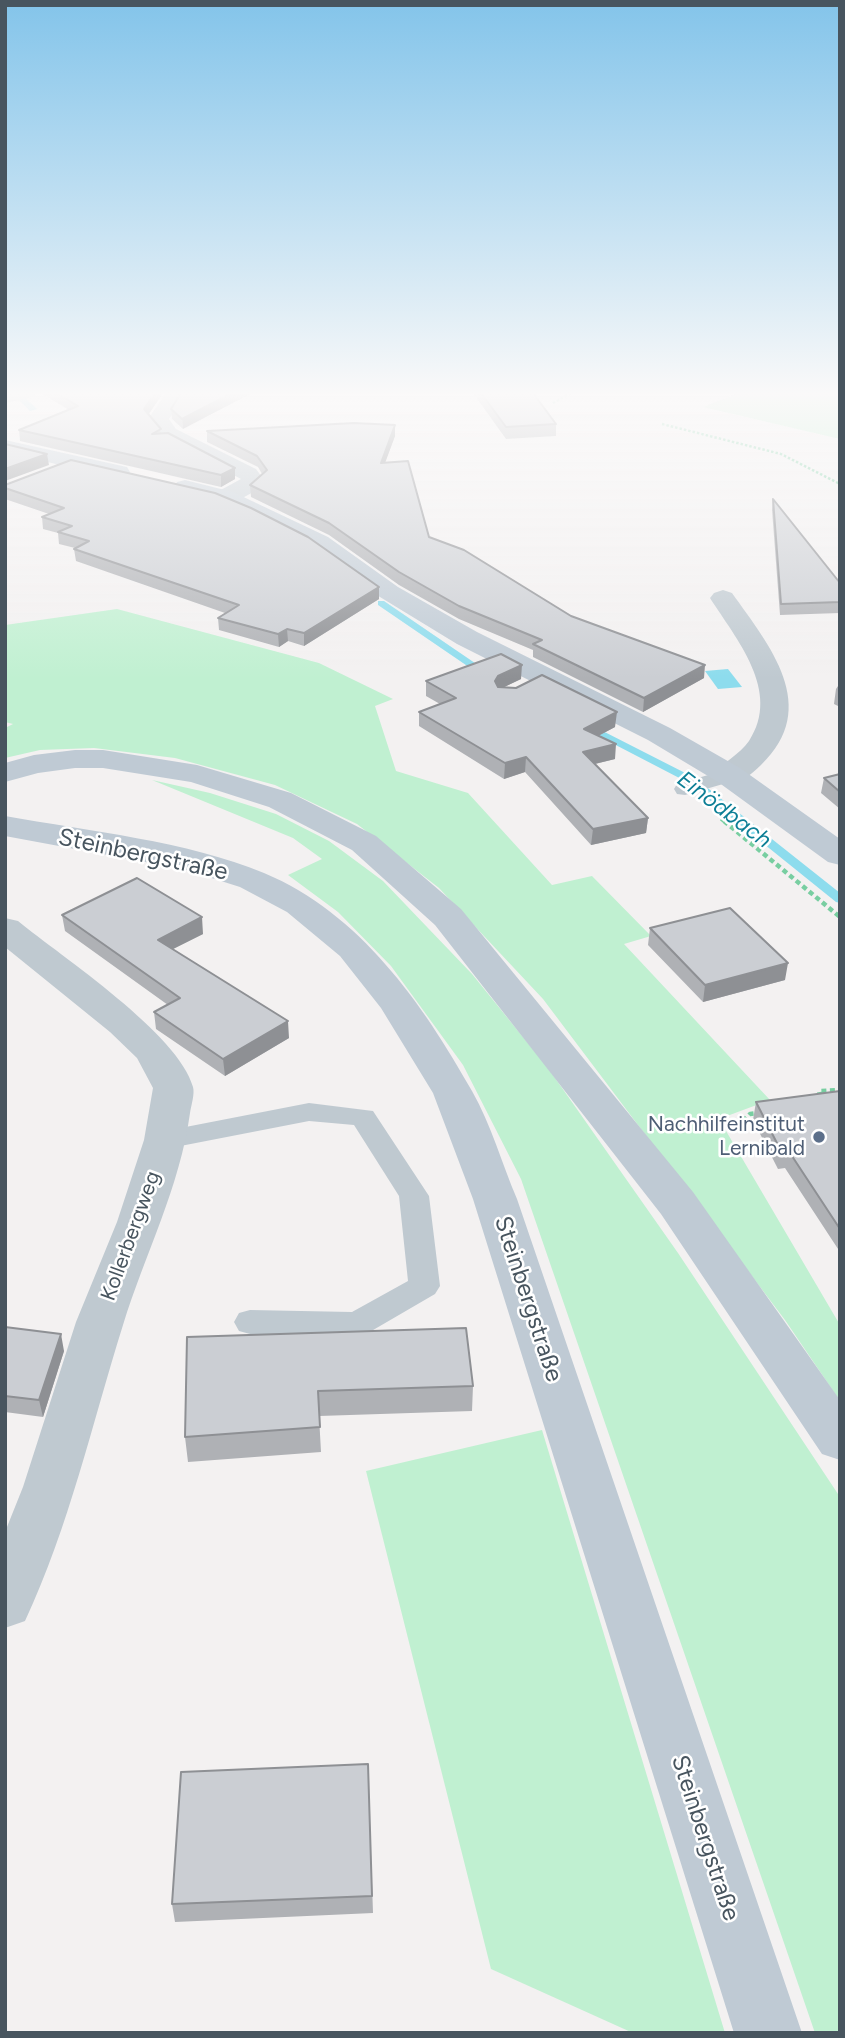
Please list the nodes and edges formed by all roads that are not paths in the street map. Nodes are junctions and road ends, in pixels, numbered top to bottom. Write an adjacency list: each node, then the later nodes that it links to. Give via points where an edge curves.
1 (233, 488): 2 (main road)
2 (242, 489): 5 (main road, via 261,512 319,542 530,684 659,734)
3 (723, 598): 5 (street, via 767,668 776,711 763,748)
4 (5, 773): 12 (main road, via 34,764 103,759 197,774 280,800 364,843 448,917 677,1203)
5 (720, 778): 6 (lane); 8 (main road)
6 (687, 788)
7 (5, 826): 14 (main road, Steinbergstraße, via 190,860 251,880 299,905 353,948 397,1004 453,1093 495,1199)
8 (840, 855)
9 (5, 929): 10 (street, Kollerbergweg, via 155,1052 173,1088)
10 (165, 1140): 11 (lane, via 309,1112 363,1117 414,1196 424,1286 357,1324); 13 (street, Kollerbergweg)
11 (250, 1322)
12 (840, 1440)
13 (5, 1604)
14 (768, 2033)

